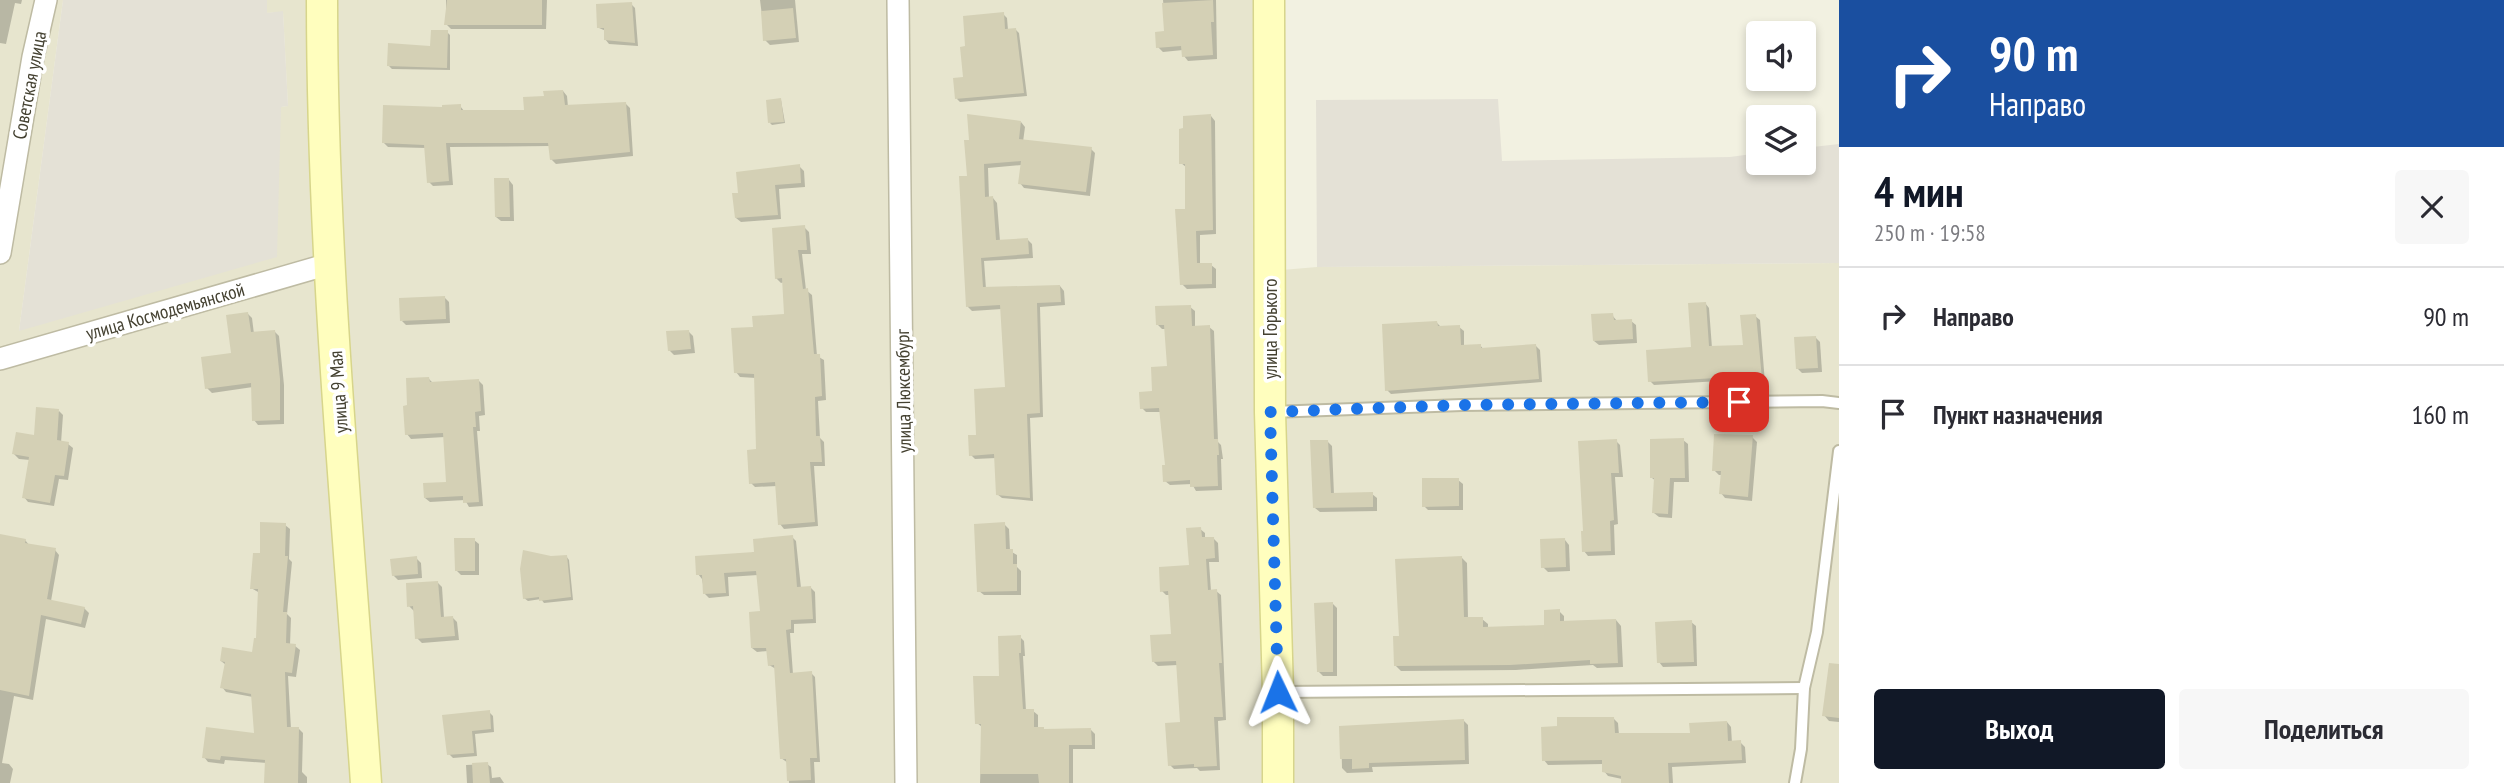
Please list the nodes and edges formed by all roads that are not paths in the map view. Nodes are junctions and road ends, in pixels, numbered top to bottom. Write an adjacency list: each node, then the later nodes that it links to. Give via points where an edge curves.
1 (46, 0): 5 (street, Советская улица)
2 (322, 0): 6 (street, улица 9 Мая)
3 (898, 0): 14 (street, улица Люксембург)
4 (1269, 0): 9 (street, улица Горького)
5 (0, 253)
6 (330, 264): 7 (street, улица Космодемьянской); 13 (street, улица 9 Мая)
7 (0, 359)
8 (1839, 403): 9 (lane, via 1462,405)
9 (1270, 412): 12 (street, улица Горького)
10 (1839, 451): 11 (lane, via 1817,632)
11 (1804, 688): 12 (lane); 16 (lane)
12 (1278, 692): 15 (street, улица Горького)
13 (366, 783)
14 (906, 783)
15 (1278, 783)
16 (1795, 783)

